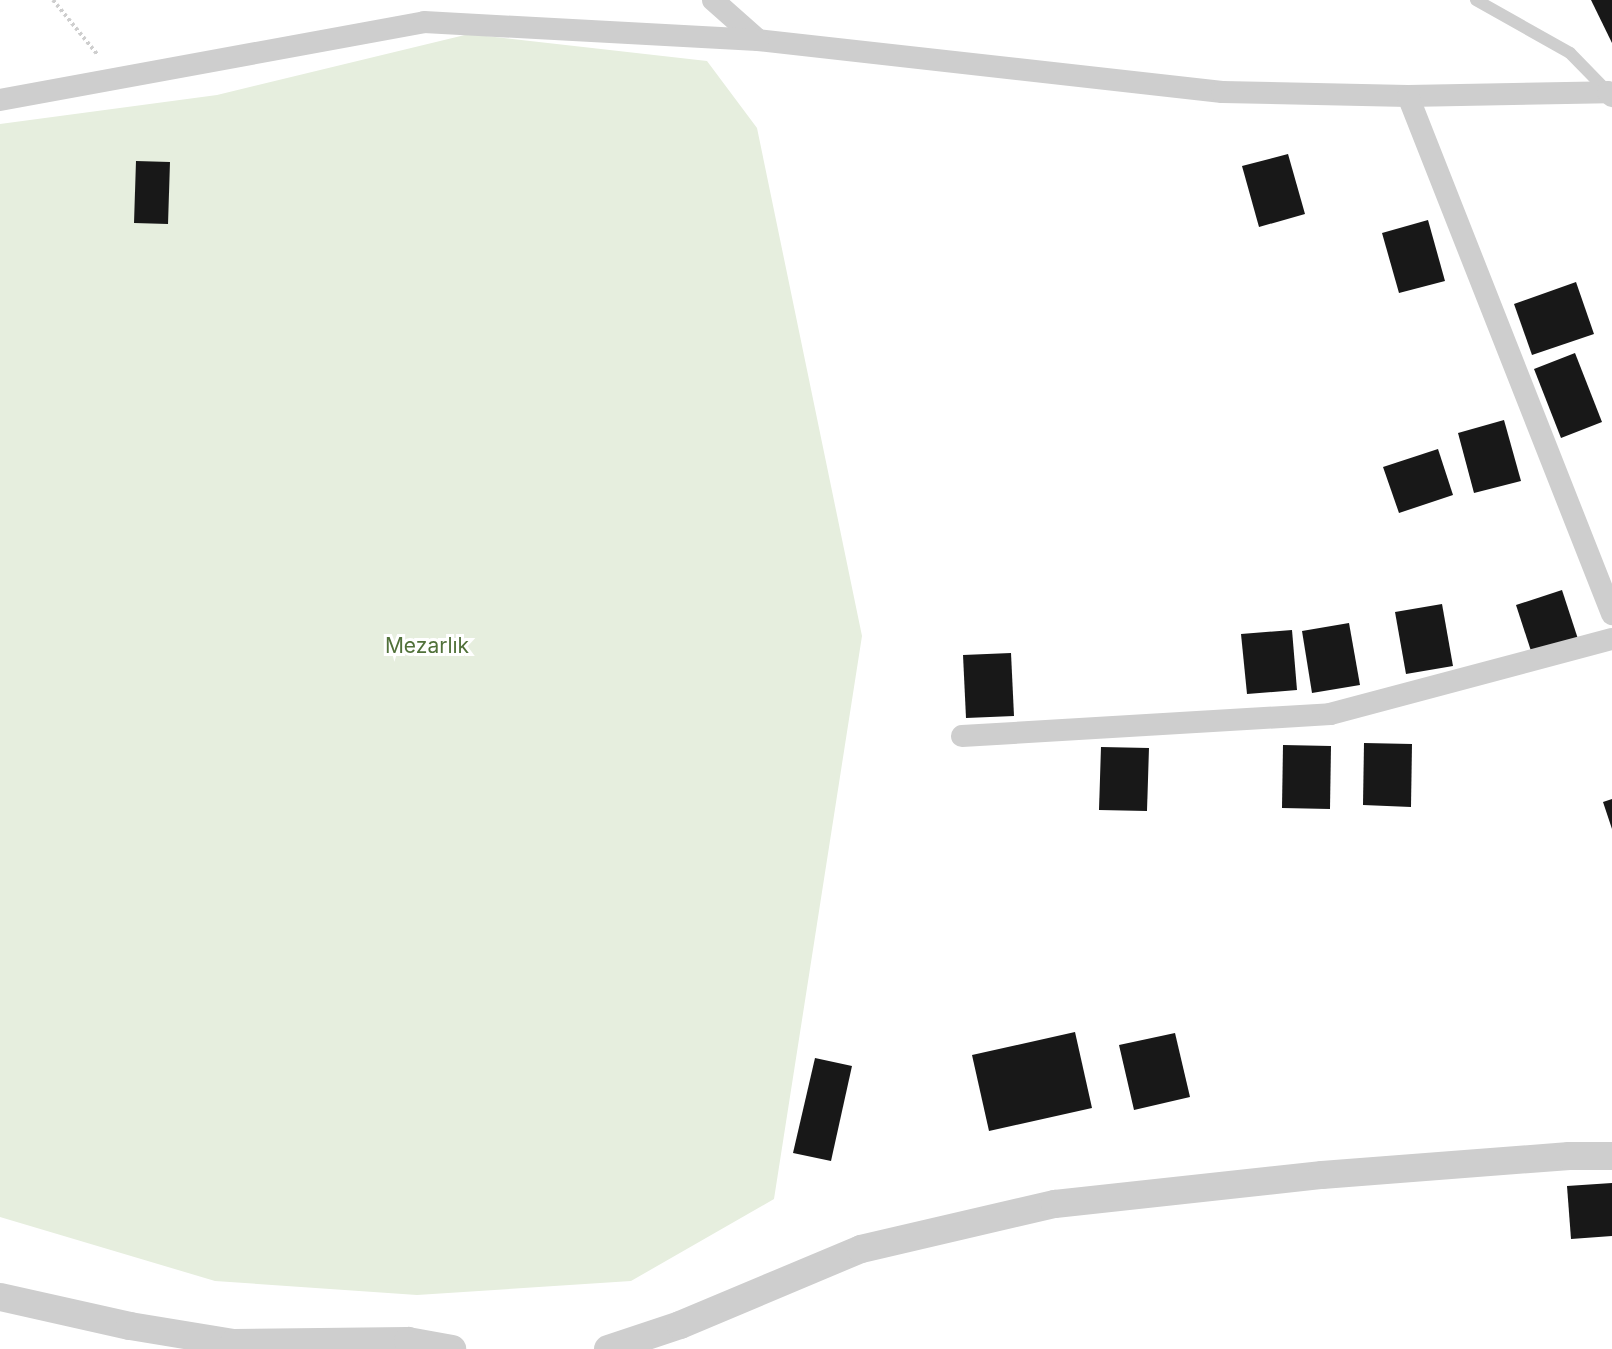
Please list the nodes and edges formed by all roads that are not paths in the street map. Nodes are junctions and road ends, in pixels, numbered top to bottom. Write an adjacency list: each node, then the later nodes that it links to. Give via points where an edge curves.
1 (713, 0): 3 (street)
2 (1476, 0): 4 (lane, via 1570,53)
3 (758, 40): 5 (street, via 1222,92); 6 (street, via 424,22)
4 (1611, 93): 5 (street)
5 (1408, 96): 7 (street)
6 (0, 100)
7 (1612, 614)
8 (1612, 639): 9 (street, via 1330,714)
9 (962, 736)
10 (1612, 1156): 13 (street, via 1322,1175 1055,1204 861,1249 680,1325)
11 (0, 1298): 12 (street, via 234,1343 408,1341)
12 (452, 1349)
13 (608, 1349)

